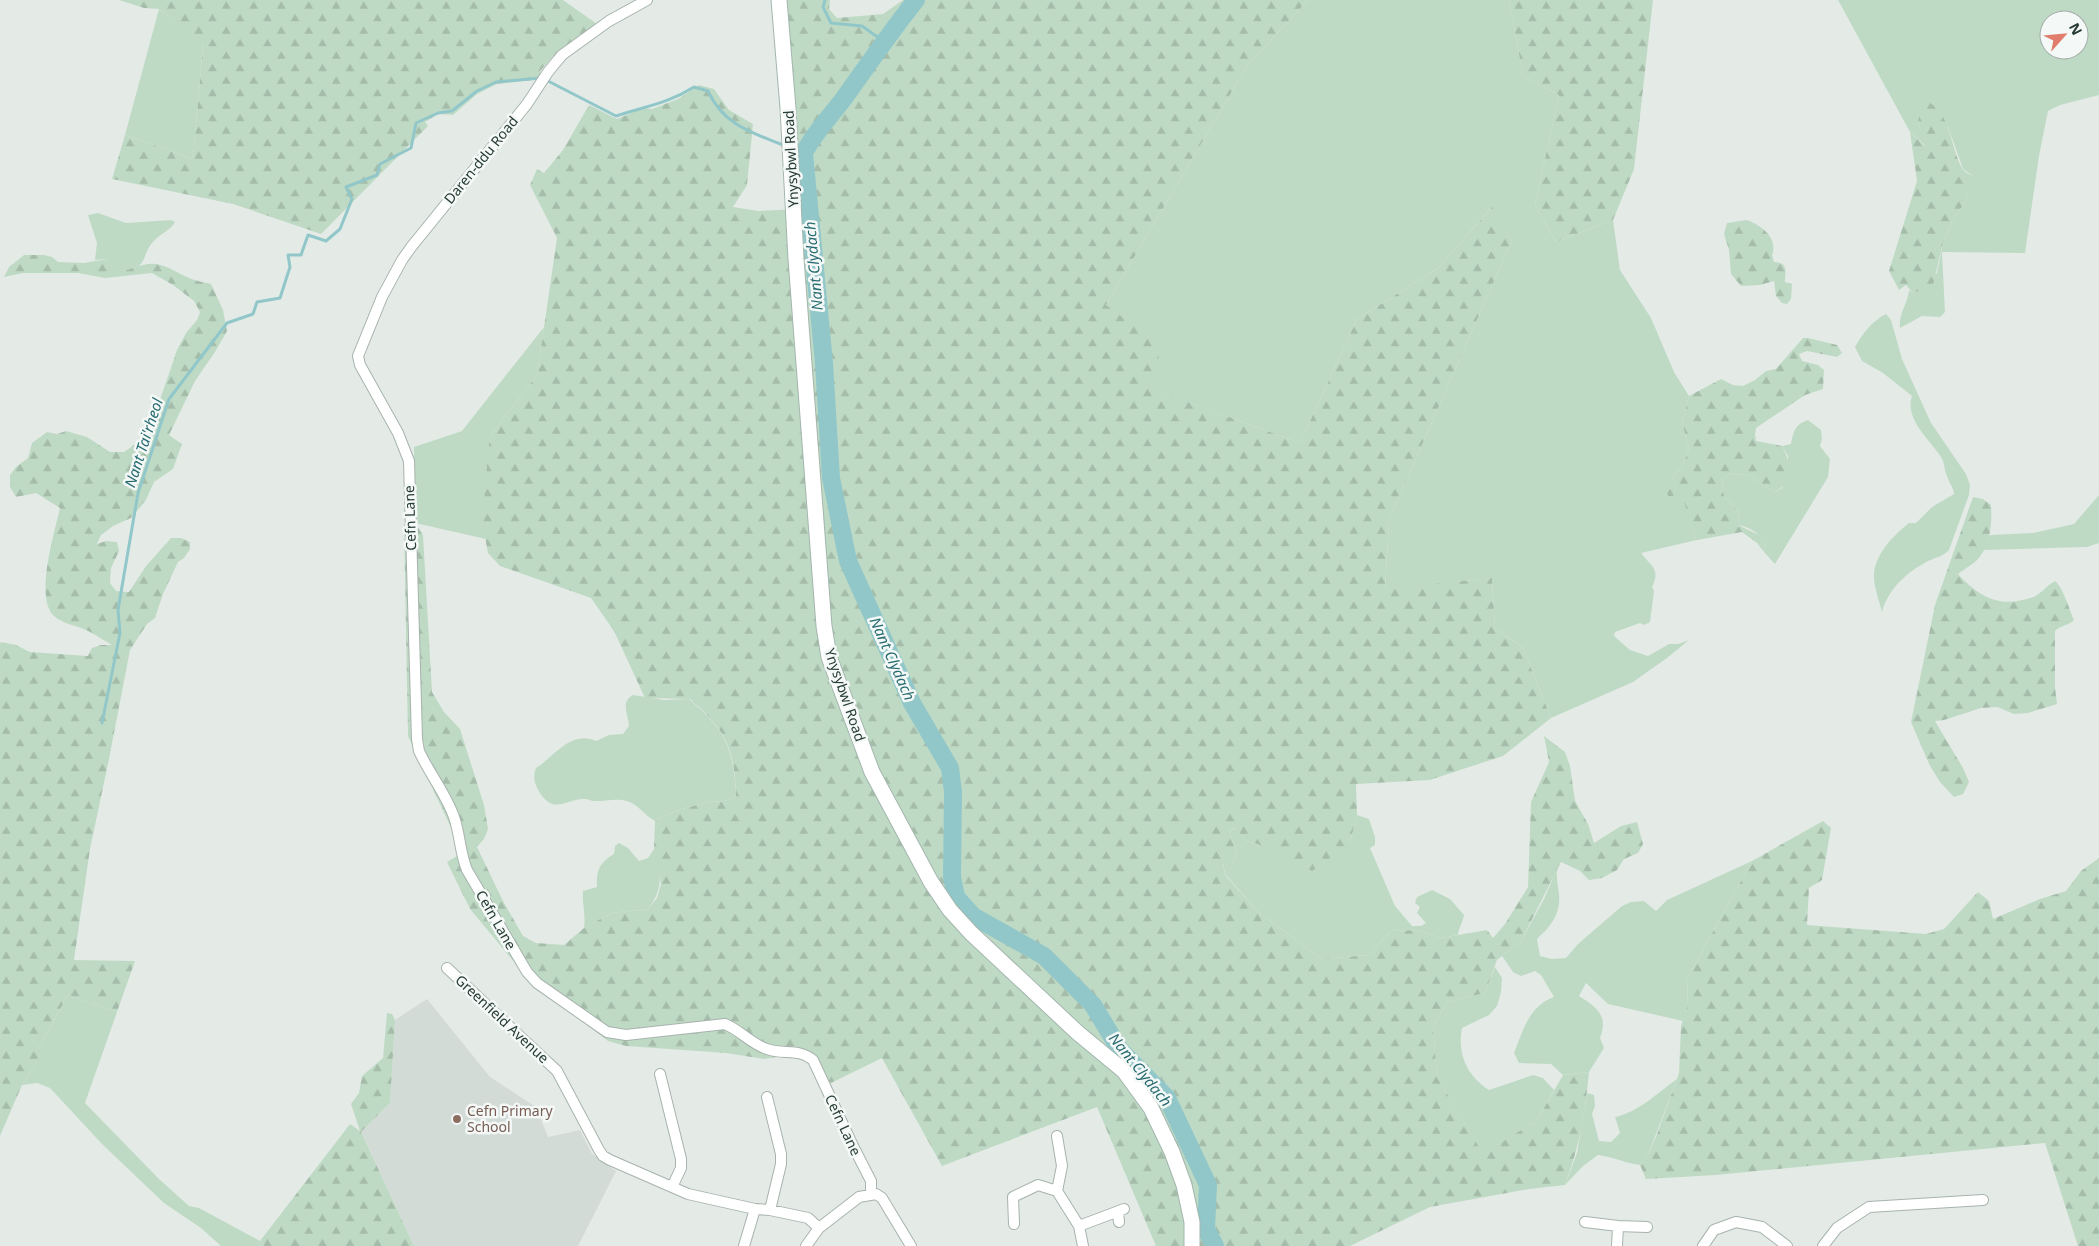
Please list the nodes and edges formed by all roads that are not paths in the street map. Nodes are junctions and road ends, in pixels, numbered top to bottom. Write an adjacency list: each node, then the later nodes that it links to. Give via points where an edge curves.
1 (646, 0): 3 (street, Daren-ddu Road, via 562,55 548,72 527,104 402,260)
2 (779, 0): 25 (main road, Ynysybwl Road, via 823,616 829,657 872,772 931,882 950,910 971,934 1124,1071 1151,1108 1184,1185 1192,1222)
3 (358, 356): 10 (street, Cefn Lane, via 409,461 419,751 454,816 467,870 527,972 537,983 607,1032 626,1036 726,1024 767,1050 805,1054 813,1060 871,1181)
4 (447, 968): 8 (street, Greenfield Avenue, via 558,1072 603,1156)
5 (660, 1074): 8 (street, via 682,1159)
6 (767, 1097): 13 (street, via 781,1154)
7 (1057, 1136): 9 (street, via 1062,1166)
8 (672, 1187): 12 (street, Greenfield Avenue)
9 (1056, 1191): 16 (street, via 1038,1186 1013,1197); 17 (street)
10 (870, 1194): 20 (street, via 859,1196); 23 (street, via 882,1198)
11 (1983, 1200): 29 (street, via 1869,1207 1837,1228)
12 (755, 1209): 13 (street, Greenfield Avenue); 21 (street)
13 (770, 1210): 20 (street, Greenfield Avenue, via 808,1218)
14 (1120, 1214): 17 (street)
15 (1585, 1222): 18 (street)
16 (1014, 1224)
17 (1078, 1226): 24 (street)
18 (1618, 1226): 19 (street); 26 (street)
19 (1647, 1227)
20 (819, 1228): 22 (street)
21 (744, 1246)
22 (806, 1246)
23 (912, 1246)
24 (1084, 1246)
25 (1192, 1246)
26 (1617, 1246)
27 (1703, 1246): 28 (street, via 1714,1230 1736,1222 1762,1227)
28 (1787, 1246)
29 (1823, 1246)

